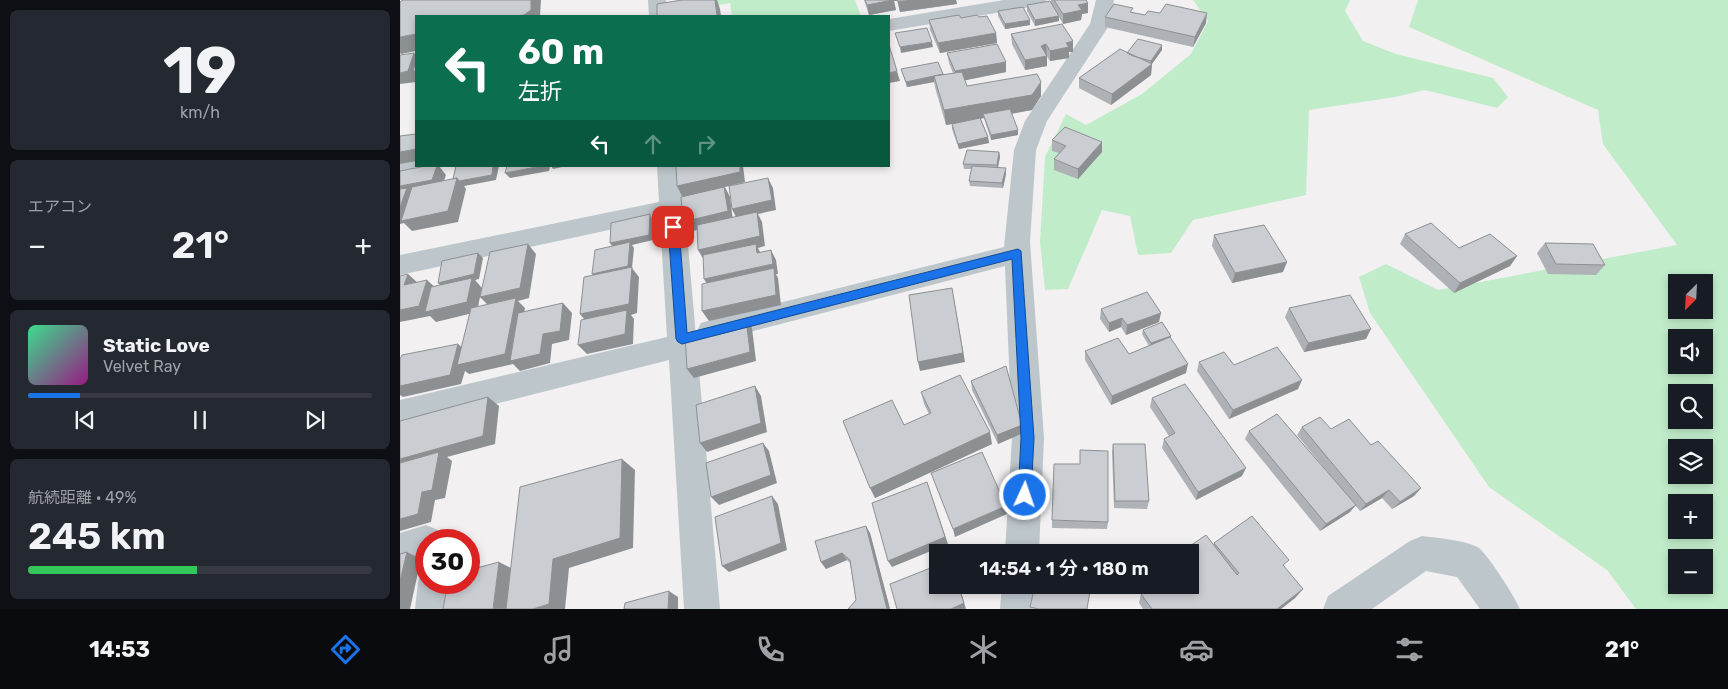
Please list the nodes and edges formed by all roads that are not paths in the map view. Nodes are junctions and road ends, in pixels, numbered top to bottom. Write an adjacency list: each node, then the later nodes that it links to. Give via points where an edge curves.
1 (657, 0): 4 (street)
2 (1037, 0): 5 (street)
3 (1105, 0): 10 (street, via 1100,24 1036,121 1026,150)
4 (658, 15)
5 (890, 25)
6 (415, 166): 8 (street)
7 (669, 167): 9 (street)
8 (400, 169)
9 (672, 208): 11 (street); 12 (street)
10 (1018, 253): 12 (street); 14 (street, via 1028,438)
11 (400, 265)
12 (682, 342): 13 (street); 20 (street)
13 (400, 414)
14 (1022, 544)
15 (415, 545): 16 (street)
16 (400, 550)
17 (434, 594): 19 (street)
18 (1019, 594): 21 (street)
19 (432, 609)
20 (702, 609)
21 (1018, 609)
22 (1341, 609): 23 (street, via 1422,553 1467,561)
23 (1502, 609)

